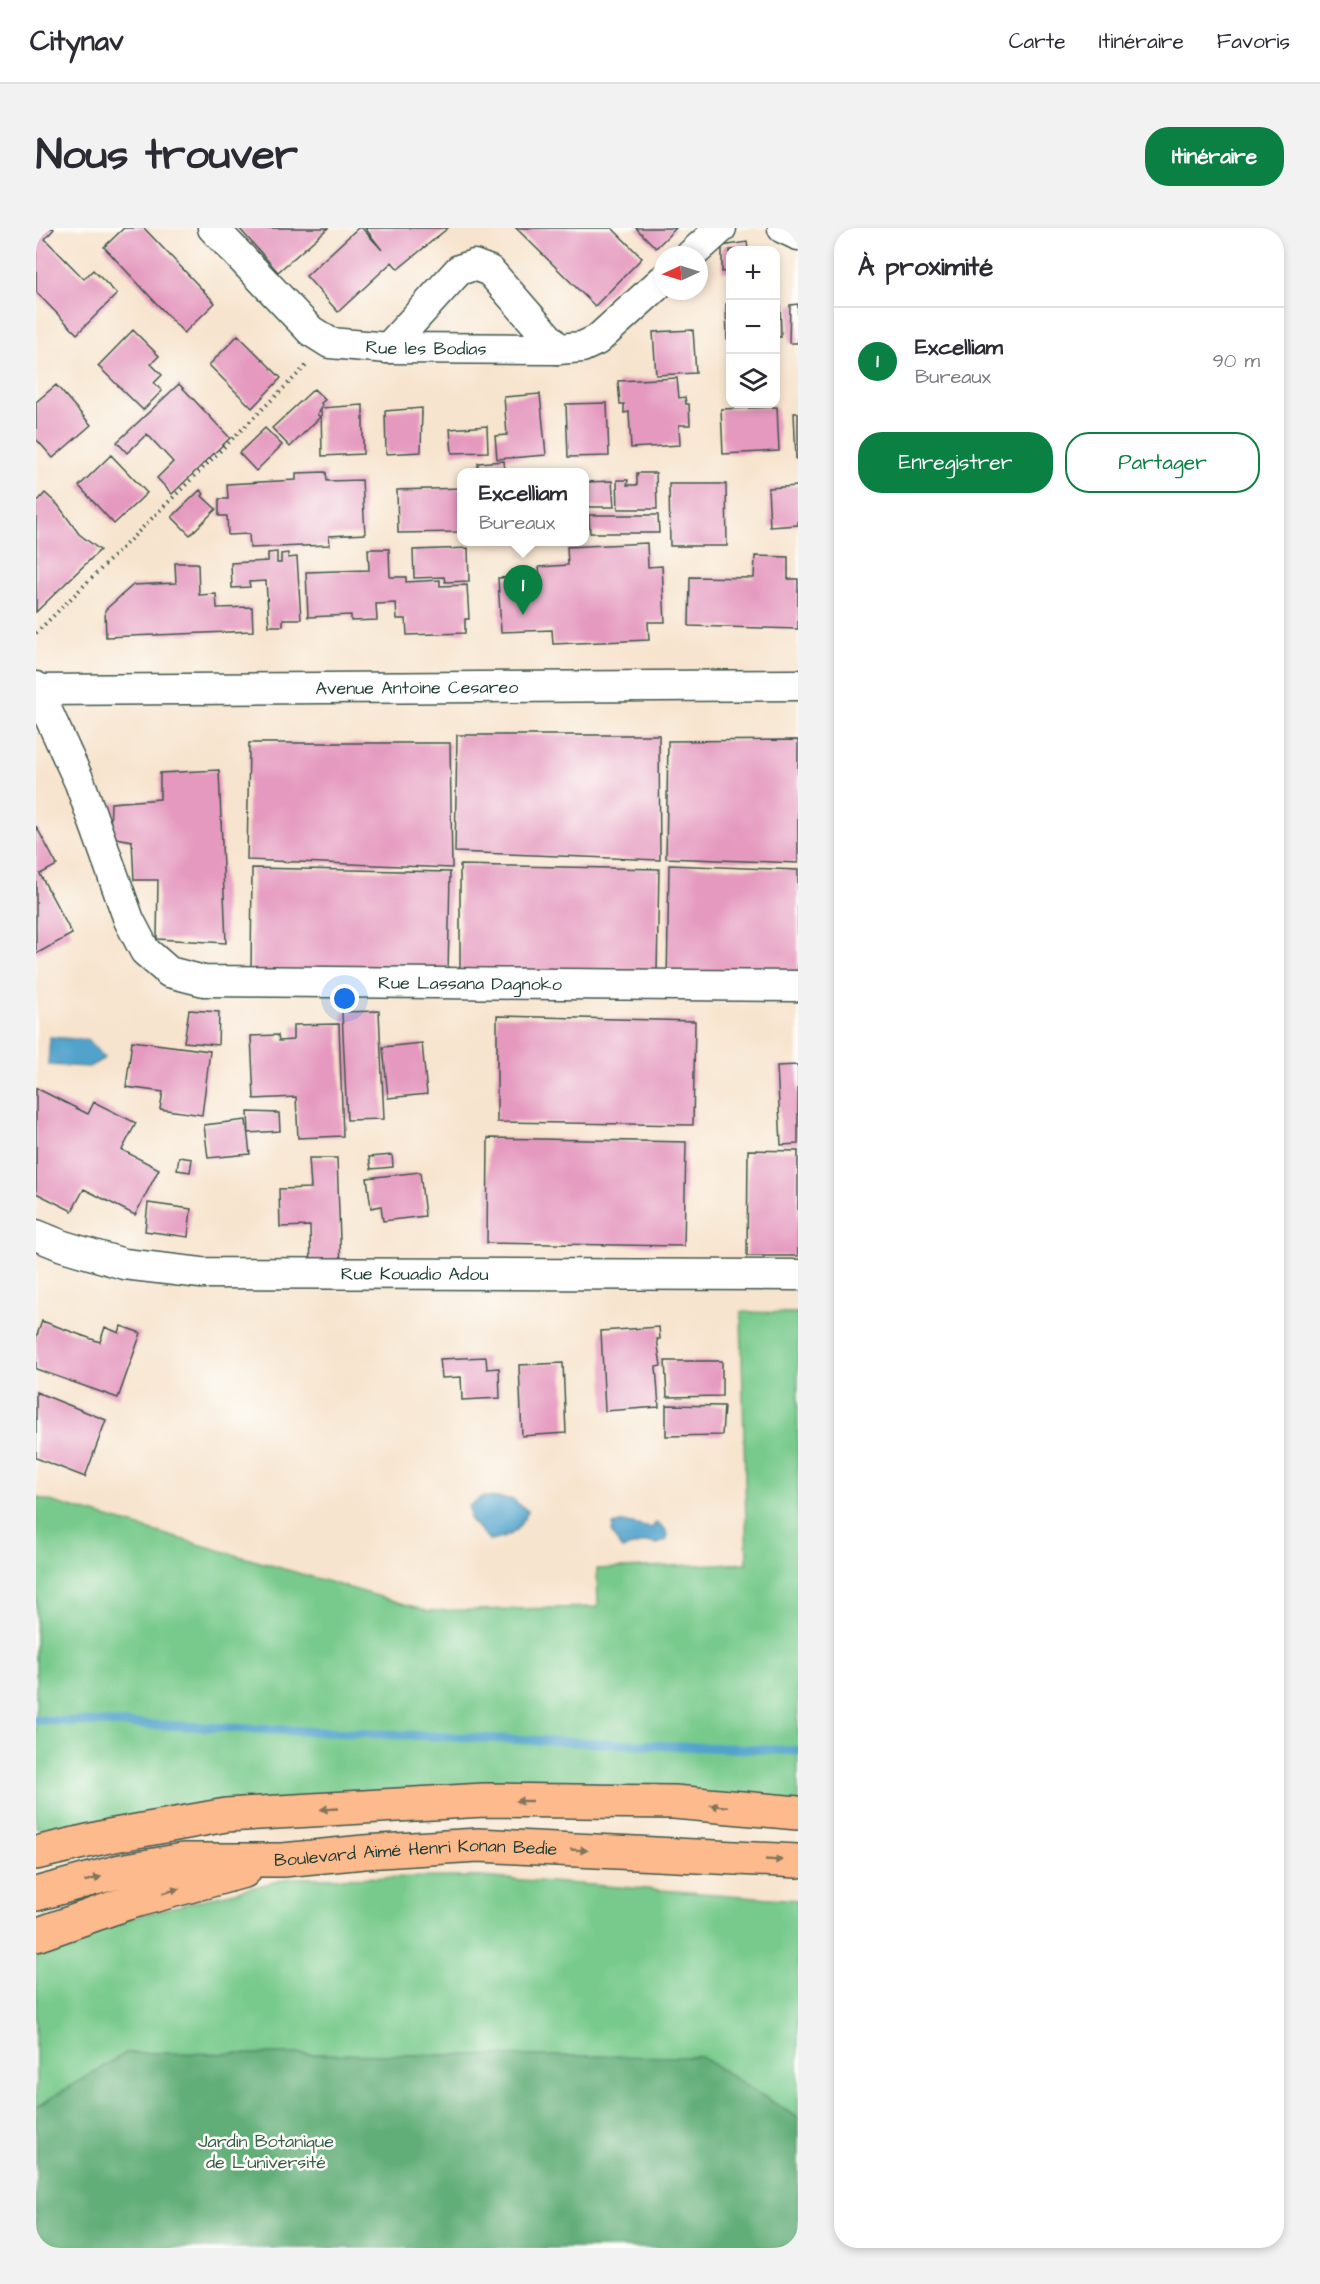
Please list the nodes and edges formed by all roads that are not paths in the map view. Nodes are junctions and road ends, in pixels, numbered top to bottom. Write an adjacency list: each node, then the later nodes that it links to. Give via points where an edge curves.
1 (213, 228): 7 (street, Rue les Bodias, via 312,331 330,343)
2 (721, 228): 5 (street)
3 (783, 228): 4 (street)
4 (798, 235)
5 (701, 246)
6 (654, 288): 8 (street, Rue les Bodias, via 597,340 582,347)
7 (388, 348): 8 (street, Rue les Bodias); 8 (street, via 459,270 474,264 490,271)
8 (558, 349)
9 (798, 685): 10 (street, Avenue Antoine Cesareo)
10 (37, 689): 11 (street, Rue Lassana Dagnoko, via 80,783 129,920 145,951 170,972 204,981)
11 (798, 986)
12 (36, 1235): 13 (street, Rue Kouadio Adou, via 124,1264 201,1273)
13 (798, 1275)
14 (798, 1813): 15 (highway, one-way to 15, via 674,1802 472,1801 226,1815)
15 (36, 1853)
16 (283, 1860): 17 (highway, Boulevard Aimé Henri Konan Bedie, one-way to 17, via 478,1845); 18 (highway, Boulevard Aimé Henri Konan Bedie, one-way to 16, via 121,1871 183,1860); 19 (highway, one-way to 16, via 127,1903)
17 (798, 1861)
18 (36, 1894)
19 (36, 1935)

